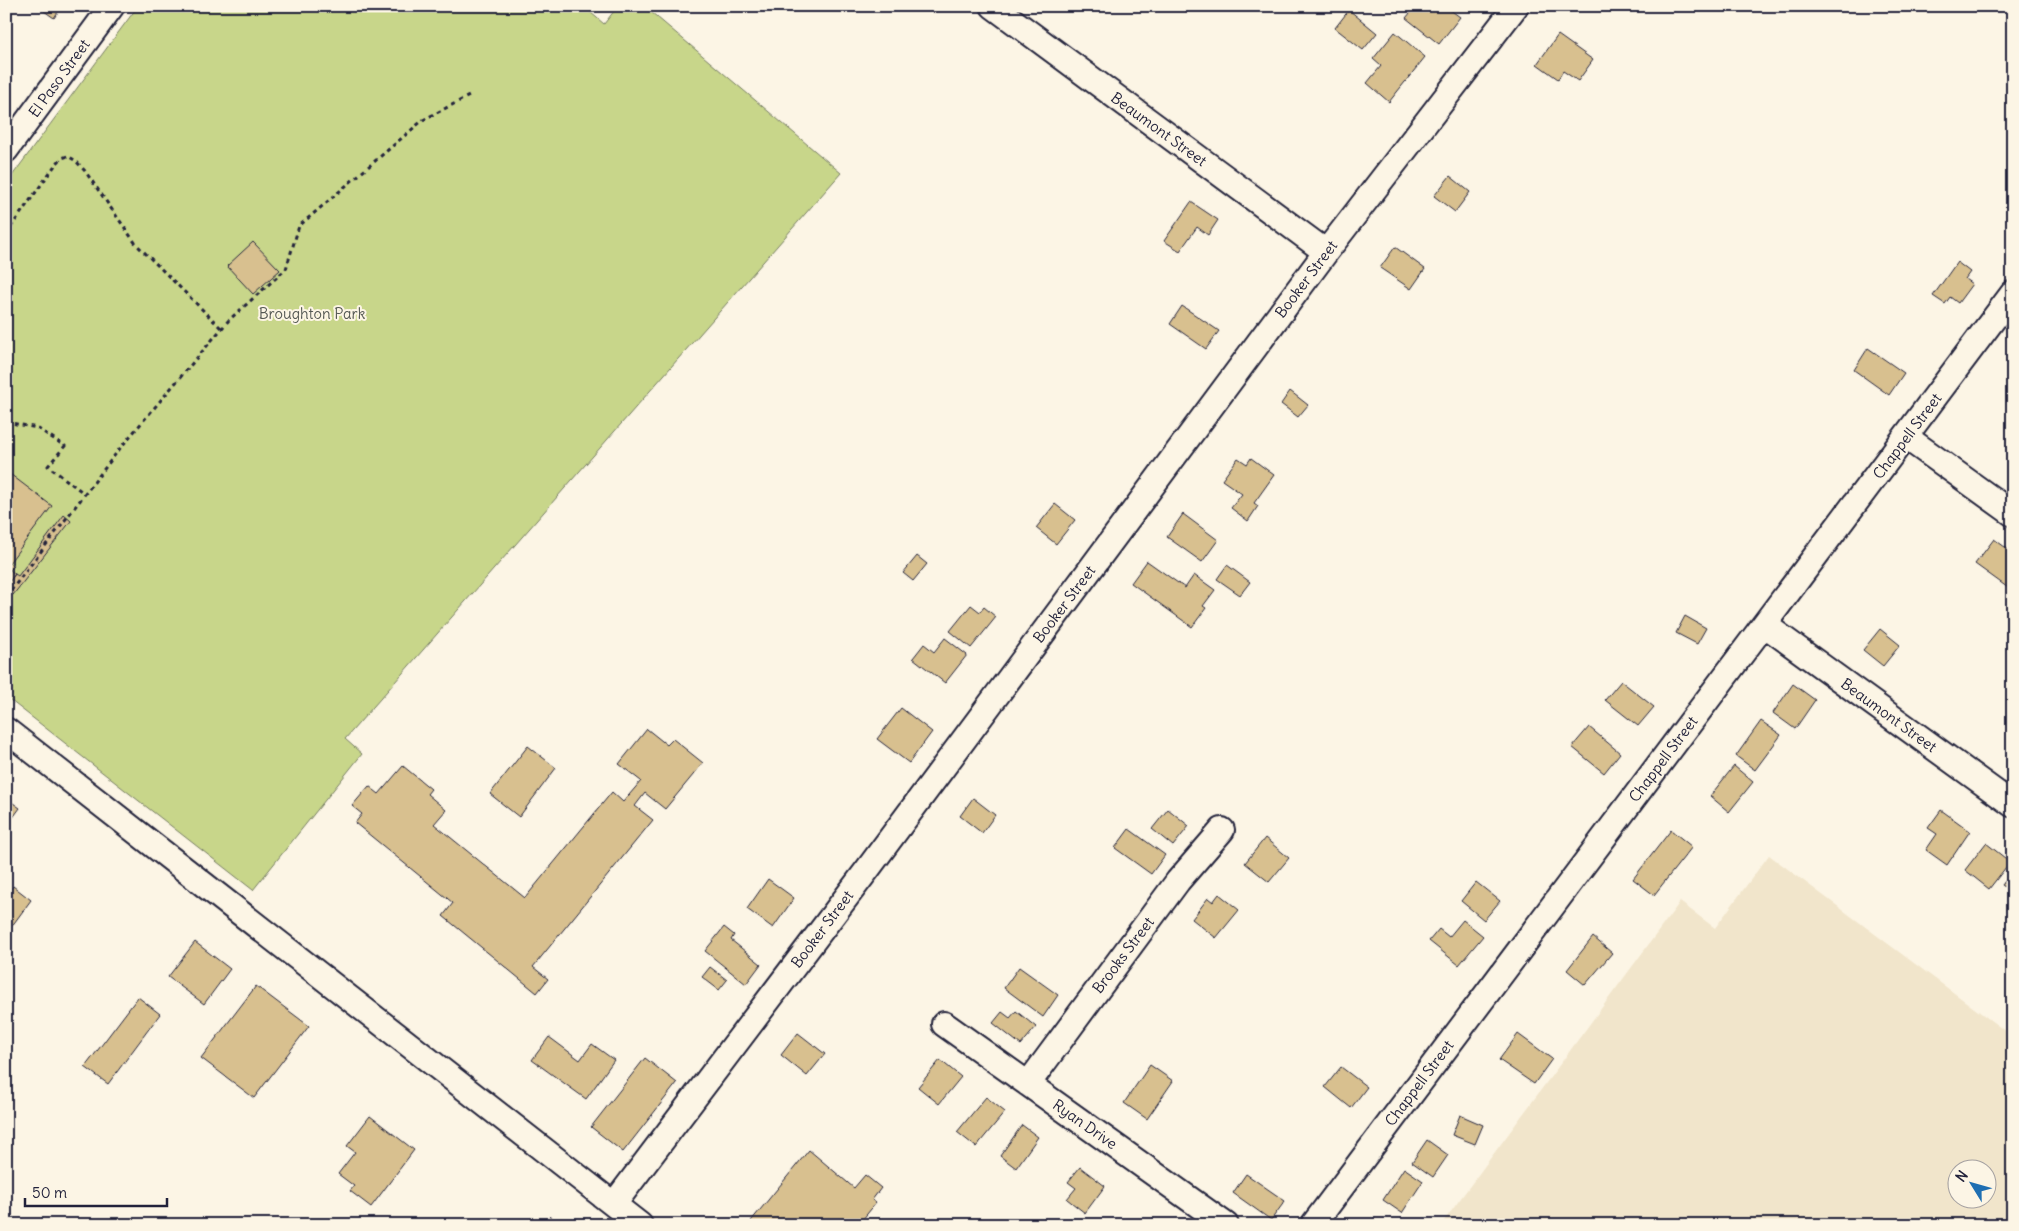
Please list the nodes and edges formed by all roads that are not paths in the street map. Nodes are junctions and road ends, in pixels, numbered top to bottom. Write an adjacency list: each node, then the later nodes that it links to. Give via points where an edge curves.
1 (112, 6): 4 (street, El Paso Street)
2 (993, 6): 5 (street, Beaumont Street)
3 (1516, 6): 5 (street, Booker Street)
4 (6, 150)
5 (1326, 252): 15 (street, Booker Street, via 867,870)
6 (2013, 294): 7 (street, Chappell Street)
7 (1906, 437): 8 (street); 9 (street, Chappell Street)
8 (2013, 514)
9 (1765, 625): 11 (street, Beaumont Street); 18 (street, Chappell Street)
10 (6, 730): 15 (street)
11 (2013, 805)
12 (1222, 830): 14 (street, Brooks Street, via 1178,881)
13 (944, 1024): 14 (street, Ryan Drive)
14 (1028, 1084): 17 (street, Ryan Drive)
15 (614, 1204): 16 (street)
16 (638, 1224)
17 (1226, 1225)
18 (1313, 1225)

